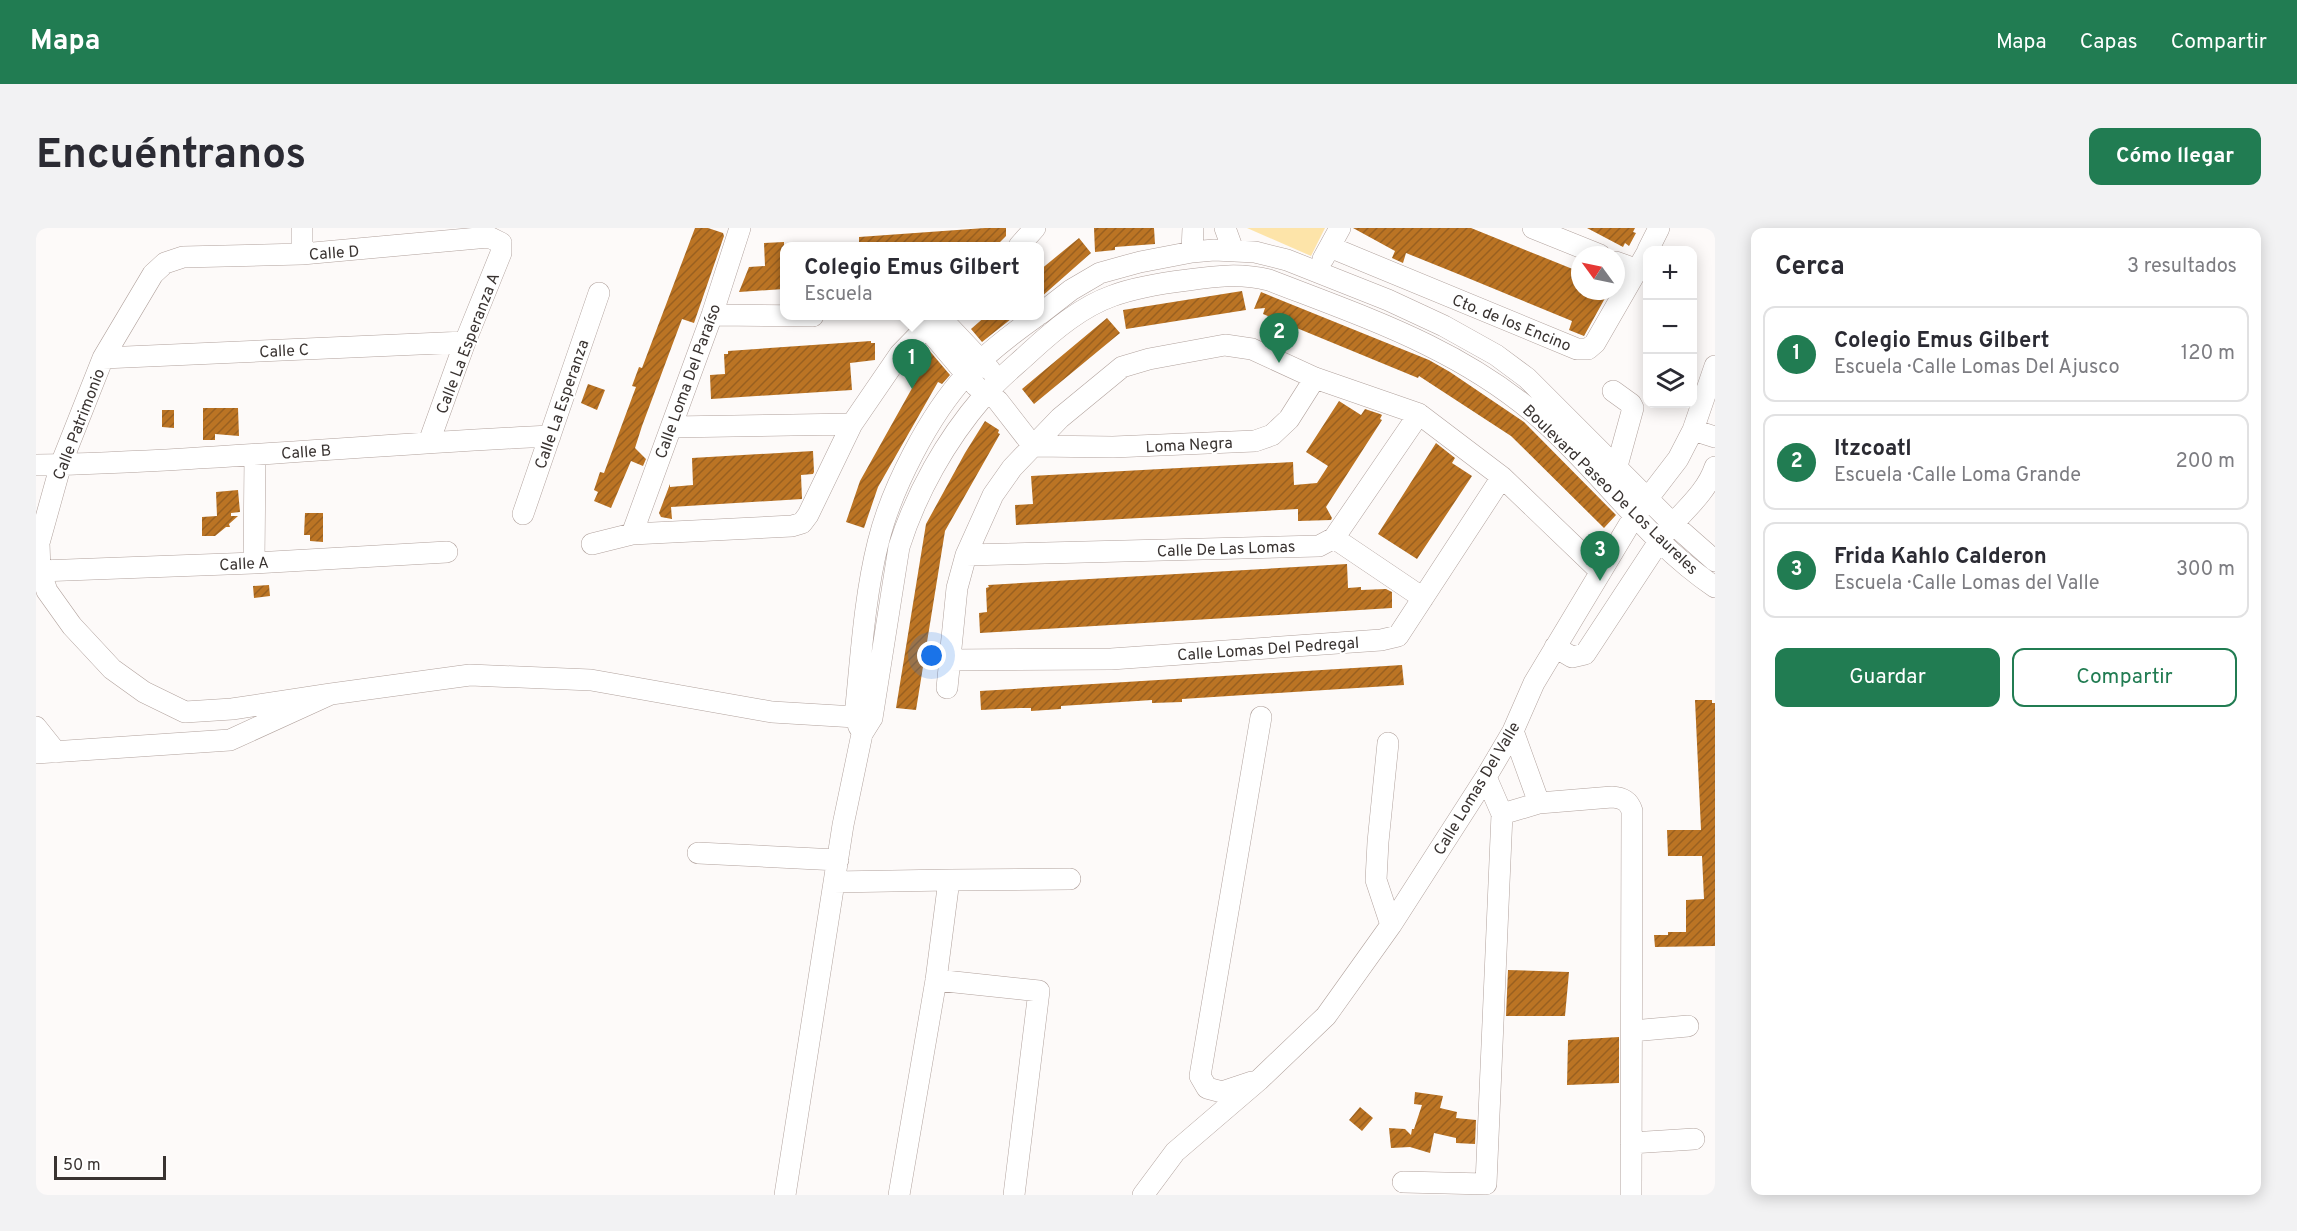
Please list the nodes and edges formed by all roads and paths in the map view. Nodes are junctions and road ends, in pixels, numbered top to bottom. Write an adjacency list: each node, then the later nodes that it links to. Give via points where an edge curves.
1 (302, 228): 17 (street)
2 (740, 228): 25 (street, Calle Loma Del Paraíso)
3 (1035, 228): 10 (street)
4 (1193, 228): 16 (street)
5 (1225, 228): 15 (street)
6 (1340, 228): 14 (street)
7 (1533, 228): 9 (street)
8 (1659, 228): 13 (street, Cto. de los Encino)
9 (1560, 233): 12 (street)
10 (1022, 242)
11 (501, 243): 17 (street, Calle D, via 489,237); 31 (street, Calle La Esperanza A, via 501,253)
12 (1584, 246)
13 (1650, 246)
14 (1330, 247): 21 (street, Cto. de los Encino, via 1577,349 1588,349 1595,343); 22 (street)
15 (1233, 250): 16 (street, Boulevard Paseo De Los Laureles); 22 (street, Boulevard Paseo De Los Laureles, via 1287,260)
16 (1192, 252): 24 (street, Boulevard Paseo De Los Laureles, via 1100,273)
17 (302, 254): 19 (street, Calle D, via 183,257)
18 (1643, 260): 21 (street, Cto. de los Encino)
19 (165, 263): 32 (street, Calle Patrimonio, via 153,274)
20 (1625, 265): 21 (street)
21 (1638, 270)
22 (1316, 271): 50 (street, Boulevard Paseo De Los Laureles, via 1444,326 1496,355 1527,378)
23 (599, 293): 43 (street, Calle La Esperanza)
24 (1044, 311)
25 (712, 315): 26 (street); 41 (street, Calle Loma Del Paraíso)
26 (780, 315)
27 (929, 320): 40 (street, via 900,354)
28 (932, 320): 35 (street)
29 (933, 320): 33 (street)
30 (1032, 320): 33 (street, Boulevard Paseo De Los Laureles)
31 (465, 342): 32 (street, Calle C); 45 (street, Calle La Esperanza A)
32 (103, 358): 48 (street, Calle Patrimonio)
33 (982, 360): 35 (street, Boulevard Paseo De Los Laureles); 38 (street)
34 (1715, 366): 42 (street)
35 (967, 375): 38 (street); 74 (street, Boulevard Paseo De Los Laureles, via 921,442 885,517 870,579)
36 (1315, 378): 39 (street); 46 (street, Loma Negra, via 1289,419 1272,435 1255,441); 46 (street, via 1252,349 1225,345 1135,362 1096,387)
37 (1613, 391): 50 (street, via 1633,408)
38 (994, 392): 46 (street); 55 (street, Boulevard Paseo De Los Laureles, via 1044,339 1081,311 1112,296 1161,284 1249,274 1411,335 1488,378 1544,422); 74 (street, Boulevard Paseo De Los Laureles, via 964,422 929,476 907,521)
39 (1419, 414): 52 (street); 58 (street)
40 (852, 424): 41 (street); 57 (street, via 802,523)
41 (672, 427): 57 (street, Calle Loma Del Paraíso)
42 (1693, 430): 44 (street); 53 (street, via 1678,459)
43 (549, 436): 45 (street, Calle B); 54 (street, Calle La Esperanza)
44 (1715, 437)
45 (429, 442): 47 (street, Calle B)
46 (1033, 446): 62 (street, via 993,495)
47 (255, 455): 48 (street, Calle B); 64 (street)
48 (62, 464): 49 (street, Calle B); 65 (street, Calle Patrimonio, via 39,543)
49 (36, 465)
50 (1617, 466): 53 (street, Boulevard Paseo De Los Laureles)
51 (1715, 467): 56 (street, via 1698,497)
52 (1502, 477): 66 (street); 68 (street, Calle Lomas Del Pedregal)
53 (1648, 497): 55 (street); 56 (street, Boulevard Paseo De Los Laureles)
54 (523, 514)
55 (1635, 515): 59 (street, Boulevard Paseo De Los Laureles); 66 (street)
56 (1672, 523): 59 (street); 63 (street, Boulevard Paseo De Los Laureles)
57 (632, 534): 60 (street)
58 (1334, 538): 62 (street, Calle De Las Lomas, via 1319,546); 68 (street)
59 (1659, 540): 67 (street, Boulevard Paseo De Los Laureles); 69 (street, via 1585,654 1572,657)
60 (592, 544)
61 (447, 552): 64 (street, Calle A)
62 (966, 555): 70 (street, via 957,588)
63 (1715, 561)
64 (254, 563): 65 (street, Calle A)
65 (40, 571): 72 (street, Calle Patrimonio, via 47,591 72,626 112,669 144,692 185,712)
66 (1601, 572): 69 (street)
67 (1715, 586)
68 (1423, 598): 70 (street, Calle Lomas Del Pedregal, via 1398,636 1382,640 1111,659)
69 (1555, 647): 76 (street, Calle Lomas Del Valle)
70 (948, 660): 71 (street)
71 (947, 688)
72 (331, 694): 74 (street, Calle Patrimonio, via 470,675 591,680 772,712); 78 (street, via 230,740)
73 (1261, 717): 91 (street, via 1200,1076 1207,1088 1221,1092)
74 (863, 723): 83 (street)
75 (36, 727): 78 (street)
76 (1513, 731): 79 (street, Calle Lomas Del Valle); 80 (street)
77 (1388, 743): 87 (street, via 1376,880)
78 (46, 753)
79 (1486, 777): 81 (street); 87 (street, Calle Lomas Del Valle)
80 (1539, 803): 81 (street); 90 (street, via 1612,797 1630,804)
81 (1502, 814): 94 (street, via 1486,1184)
82 (698, 853): 83 (street)
83 (837, 860): 86 (street)
84 (1070, 879): 85 (street)
85 (949, 880): 86 (street); 88 (street)
86 (834, 882): 95 (street)
87 (1391, 925): 91 (street, Calle Lomas Del Valle, via 1326,1016)
88 (936, 980): 96 (street); 97 (street, via 1039,991)
89 (1688, 1026): 90 (street)
90 (1632, 1031): 93 (street)
91 (1259, 1080): 98 (street, Calle Lomas Del Valle, via 1175,1152)
92 (1694, 1139): 93 (street)
93 (1631, 1143): 99 (street)
94 (1403, 1182)
95 (785, 1195)
96 (900, 1195)
97 (1014, 1195)
98 (1143, 1195)
99 (1631, 1195)

